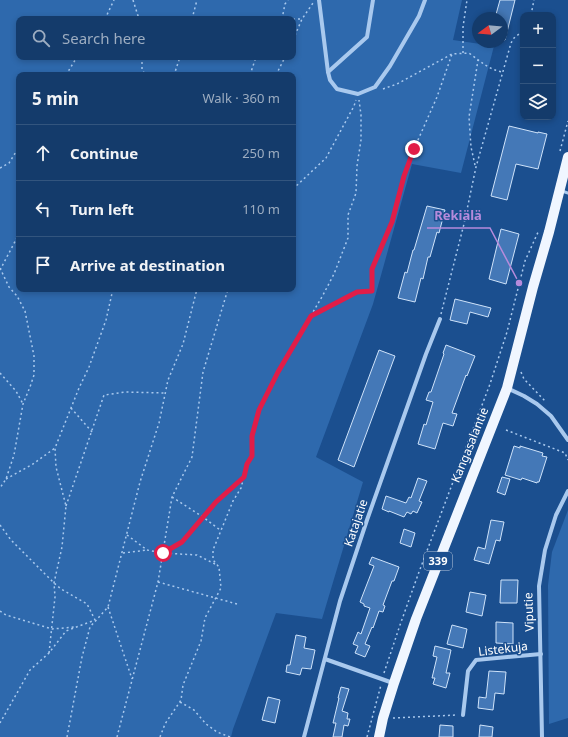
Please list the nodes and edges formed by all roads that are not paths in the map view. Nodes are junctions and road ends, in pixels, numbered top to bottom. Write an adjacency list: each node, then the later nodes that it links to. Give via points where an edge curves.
1 (319, 0): 4 (street)
2 (373, 0): 4 (street, via 367,37)
3 (425, 0): 4 (street, via 419,16 390,66 374,87 358,94 337,89)
4 (328, 72)
5 (563, 157): 6 (main road, Kangasalantie / 339)
6 (564, 192): 8 (main road, Kangasalantie / 339, via 532,287)
7 (440, 319): 12 (street, Katajatie, via 367,520 340,601)
8 (507, 388): 9 (street, via 524,396 551,416); 13 (main road, Kangasalantie / 339, via 416,619)
9 (568, 440)
10 (568, 491): 11 (street, Viputie, via 556,515 545,550 539,586)
11 (541, 654): 14 (street, Listekuja, via 476,660 468,671); 17 (street, Viputie)
12 (325, 659): 13 (street); 15 (street, Katajatie)
13 (394, 683): 16 (main road, Kangasalantie / 339)
14 (463, 714)
15 (304, 737)
16 (379, 737)
17 (542, 737)

